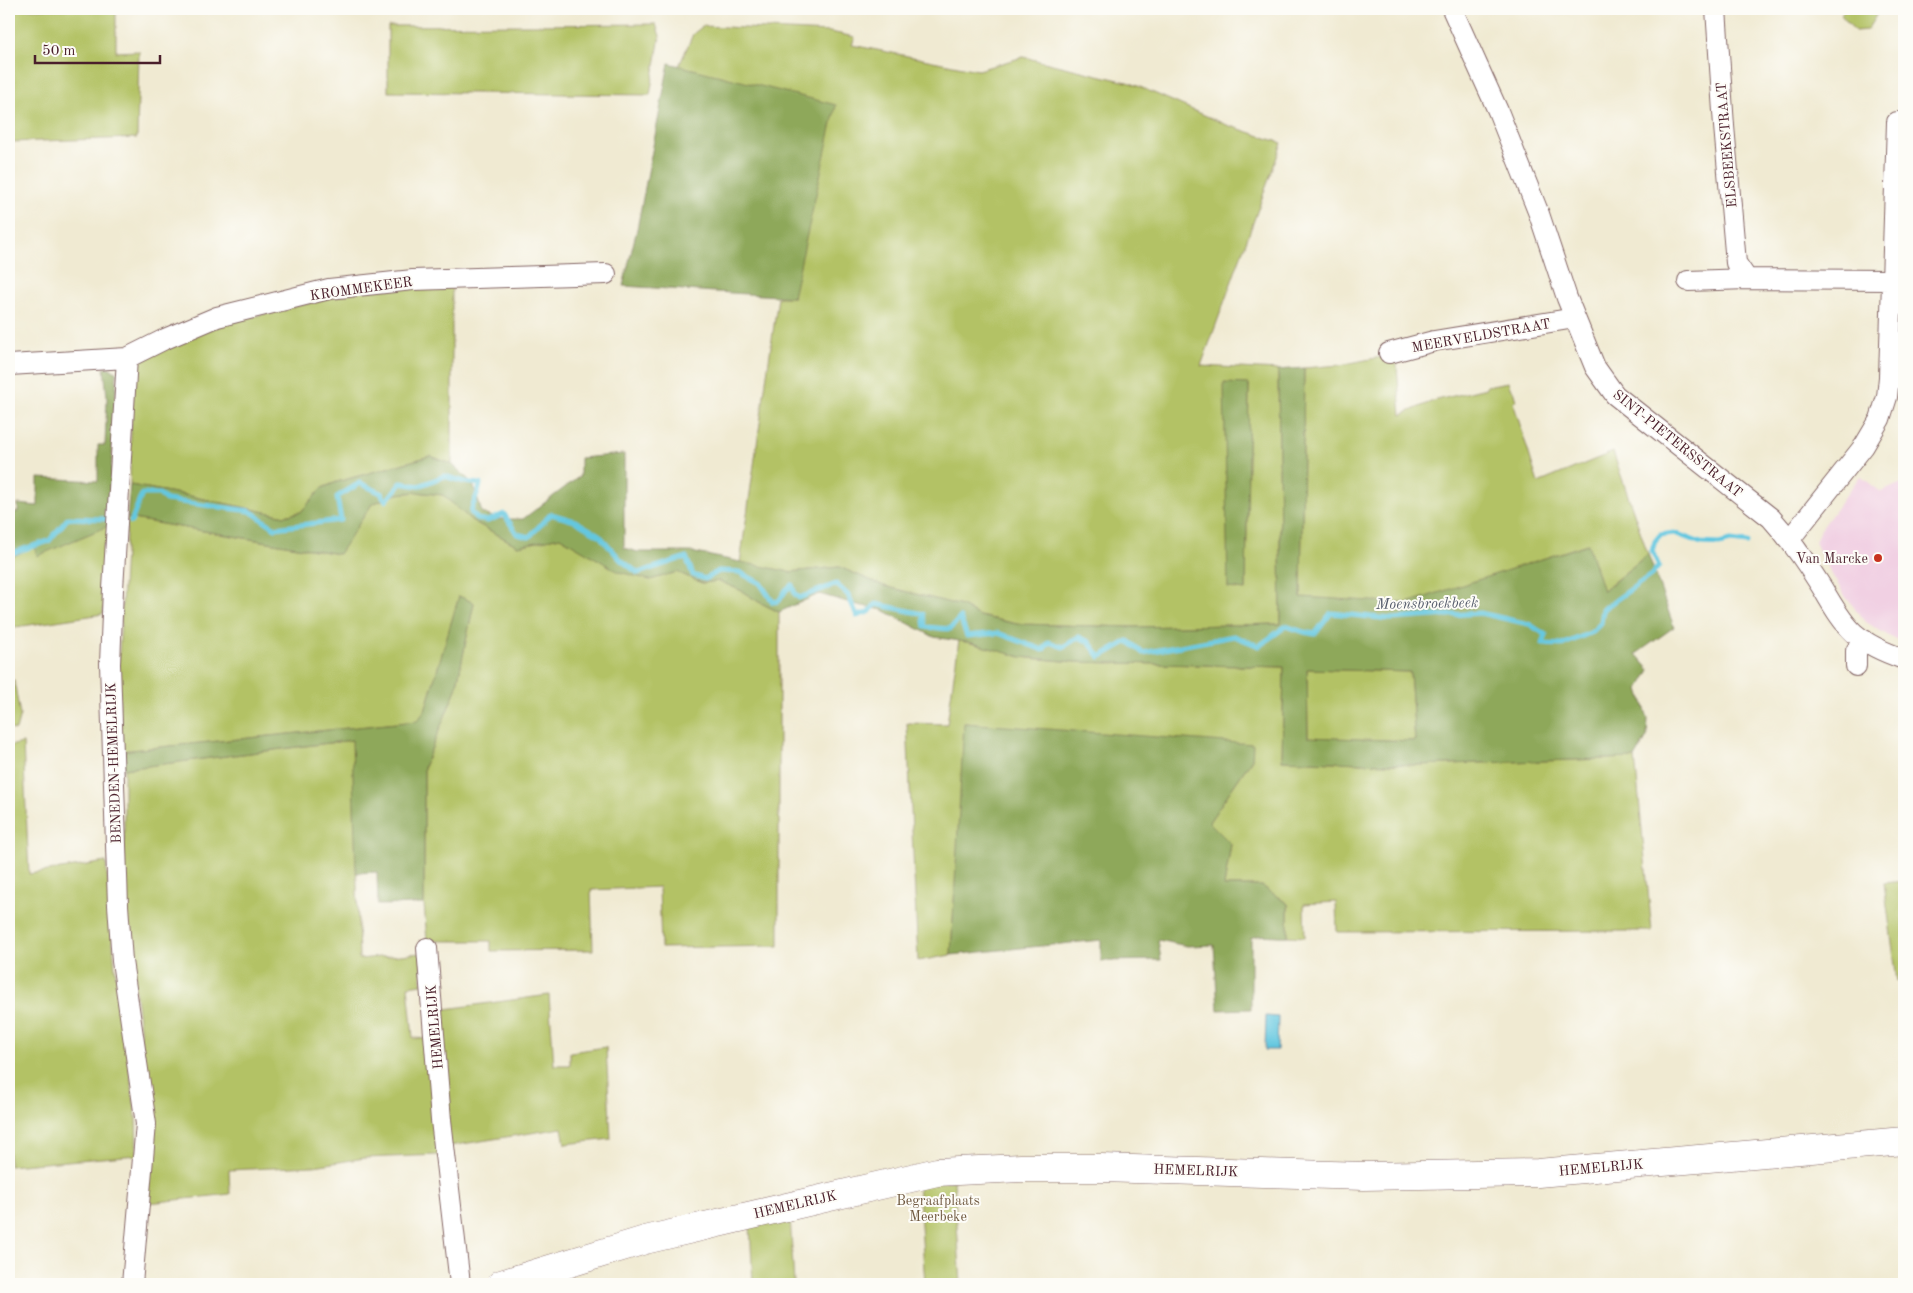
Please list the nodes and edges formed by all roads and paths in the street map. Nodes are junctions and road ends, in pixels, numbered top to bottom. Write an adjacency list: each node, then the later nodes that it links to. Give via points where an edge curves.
1 (1452, 9): 8 (street, SINT-PIETERSSTRAAT, via 1532,197)
2 (1716, 9): 5 (street, ELSBEEKSTRAAT, via 1736,263)
3 (1897, 122): 6 (street)
4 (606, 274): 10 (street, KROMMEKEER, via 413,280 329,289 217,317)
5 (1747, 279): 6 (street); 7 (street)
6 (1892, 280): 12 (street, via 1889,377 1880,419 1864,446)
7 (1688, 281)
8 (1575, 318): 9 (street, MEERVELDSTRAAT, via 1434,341); 12 (street, SINT-PIETERSSTRAAT, via 1595,368 1615,395 1771,518)
9 (1389, 353)
10 (127, 358): 11 (street); 18 (street, BENEDEN-HEMELRIJK, via 110,664 121,952 146,1124)
11 (9, 365)
12 (1790, 539): 13 (street, SINT-PIETERSSTRAAT, via 1842,618)
13 (1864, 640): 14 (street, SINT-PIETERSSTRAAT, via 1885,653); 15 (street, via 1856,651)
14 (1904, 659)
15 (1856, 666)
16 (427, 948): 19 (street, HEMELRIJK, via 441,1120)
17 (1904, 1141): 20 (street, HEMELRIJK, via 1538,1173 1364,1176 1101,1168 936,1172 645,1240)
18 (132, 1284)
19 (460, 1284)
20 (501, 1284)

